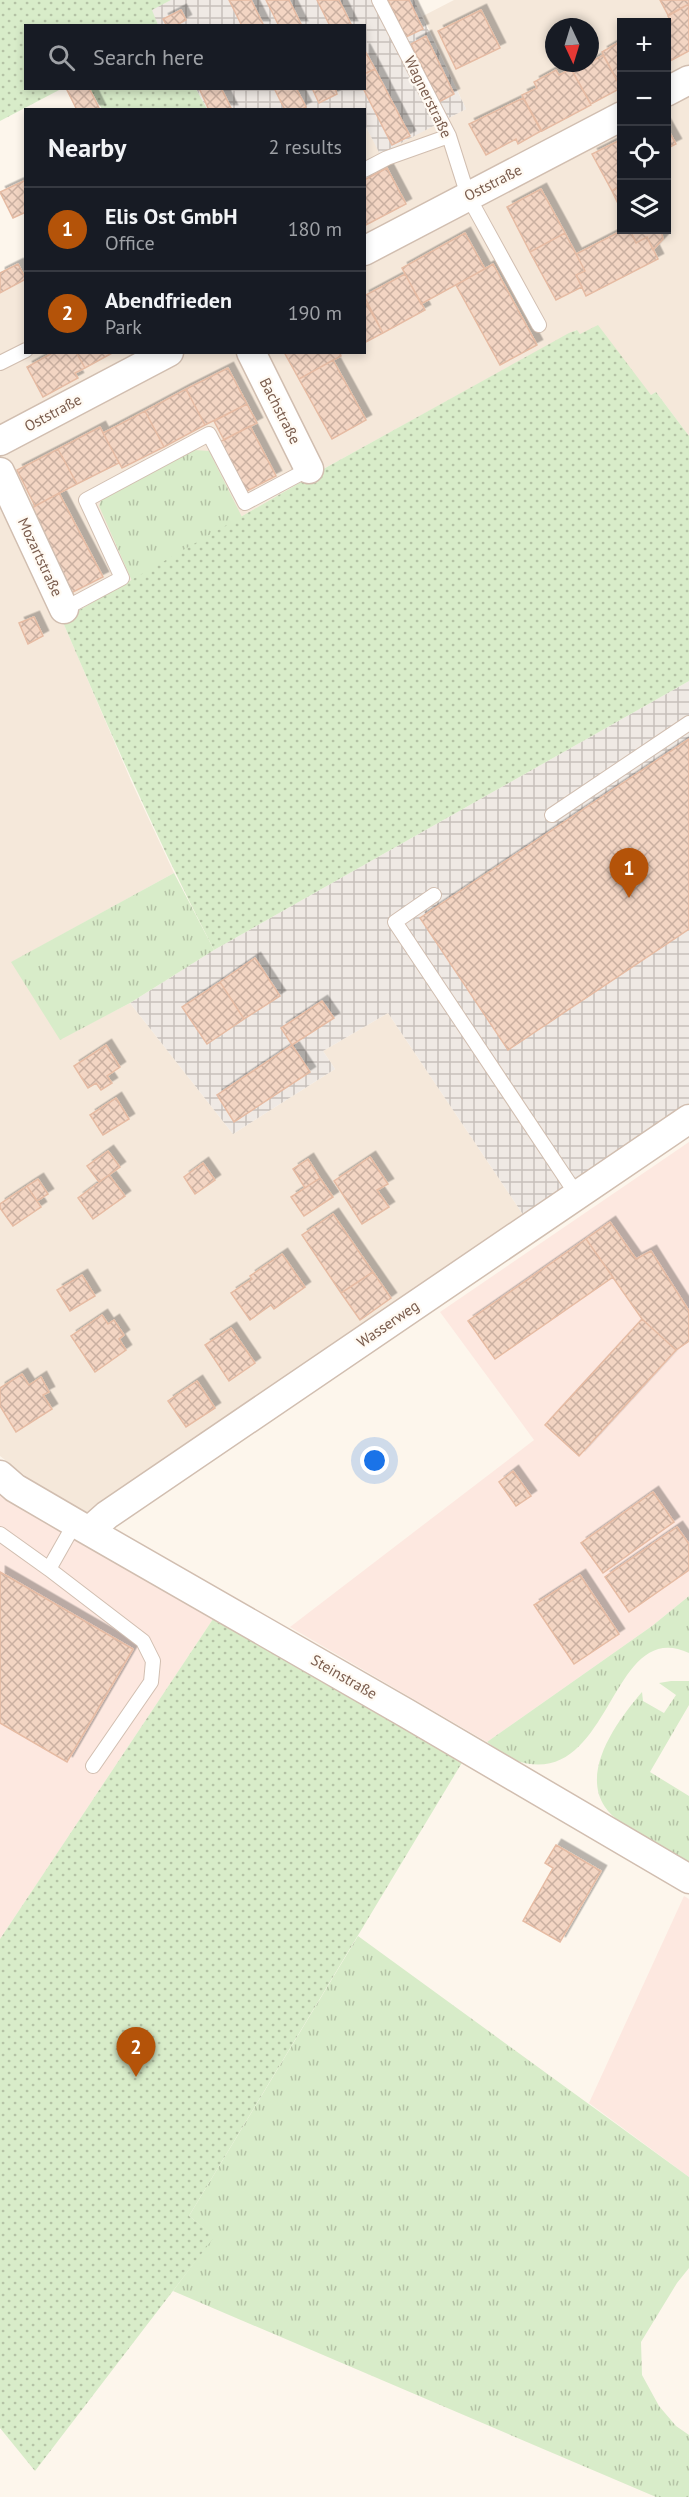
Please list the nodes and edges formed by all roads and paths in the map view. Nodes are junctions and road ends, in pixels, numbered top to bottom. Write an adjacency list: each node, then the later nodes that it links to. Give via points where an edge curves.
1 (379, 0): 5 (lane, Wagnerstraße)
2 (689, 80): 3 (street)
3 (671, 89)
4 (617, 118): 7 (street, Oststraße)
5 (448, 136): 6 (lane); 7 (lane, Wagnerstraße)
6 (366, 169)
7 (468, 196): 8 (street, Oststraße); 9 (lane, Wagnerstraße)
8 (366, 250)
9 (539, 325)
10 (24, 351): 13 (lane)
11 (165, 354): 14 (street, Oststraße)
12 (252, 354): 15 (street, Bachstraße)
13 (0, 363)
14 (0, 441)
15 (309, 469): 17 (lane, via 245,503 209,435 86,500 122,578)
16 (0, 472): 17 (street, Mozartstraße)
17 (64, 609)
18 (689, 723): 19 (lane)
19 (552, 815)
20 (434, 895): 22 (lane, via 395,922)
21 (689, 1119): 22 (street, Wasserweg)
22 (577, 1195): 24 (street, Wasserweg, via 117,1508)
23 (0, 1475): 24 (street, Steinstraße)
24 (82, 1527): 26 (lane); 28 (street, Steinstraße)
25 (0, 1534): 26 (lane)
26 (49, 1569): 27 (lane, via 143,1641 153,1661 151,1682)
27 (93, 1766)
28 (689, 1879)

